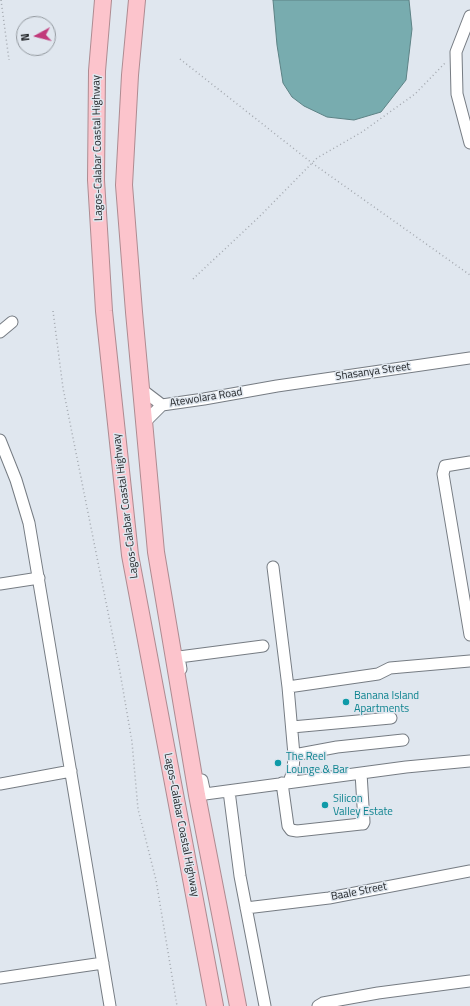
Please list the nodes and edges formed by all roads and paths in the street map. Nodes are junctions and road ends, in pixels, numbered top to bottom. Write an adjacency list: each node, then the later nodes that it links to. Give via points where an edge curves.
1 (2, 0): 7 (path)
2 (103, 0): 46 (highway, Lagos-Calabar Coastal Highway, via 97,71 96,180 104,311 130,555)
3 (137, 0): 17 (highway, Lagos-Calabar Coastal Highway, via 124,185)
4 (470, 16): 5 (street)
5 (456, 52): 8 (street, via 457,94); 9 (path, via 415,94 362,132)
6 (180, 59): 9 (path)
7 (9, 60)
8 (470, 143)
9 (312, 163): 10 (path); 11 (path)
10 (470, 275)
11 (193, 279)
12 (53, 310): 45 (path, via 63,388 132,742 138,809 156,880)
13 (12, 322): 14 (street)
14 (0, 332)
15 (470, 358): 16 (street, Shasanya Street)
16 (277, 386): 18 (street, Atewolara Road)
17 (141, 389): 18 (street, Atewolara Road); 19 (highway, Lagos-Calabar Coastal Highway)
18 (162, 405): 19 (street)
19 (144, 423): 47 (highway, Lagos-Calabar Coastal Highway, via 156,552 197,795)
20 (0, 440): 23 (street, via 29,523)
21 (470, 462): 25 (street, via 445,466 443,474)
22 (274, 567): 28 (street)
23 (39, 578): 24 (street); 34 (street)
24 (0, 584)
25 (470, 635)
26 (263, 646): 38 (street, via 179,657 205,794)
27 (470, 661): 28 (street, via 390,668 378,674)
28 (288, 687): 30 (street)
29 (391, 718): 30 (street)
30 (292, 727): 32 (street)
31 (403, 740): 32 (street)
32 (294, 755): 36 (street, via 293,770)
33 (470, 761): 35 (street)
34 (71, 771): 37 (street); 41 (street)
35 (361, 773): 36 (street); 36 (street, via 363,824 292,830 288,826)
36 (285, 783): 38 (street)
37 (0, 784)
38 (229, 790): 40 (street)
39 (470, 871): 40 (street, Baale Street, via 329,898)
40 (246, 908): 48 (street)
41 (103, 963): 42 (street); 44 (street)
42 (0, 978)
43 (470, 981): 49 (street, via 378,993)
44 (110, 1006)
45 (177, 1006)
46 (215, 1006)
47 (238, 1006)
48 (265, 1006)
49 (318, 1006)

